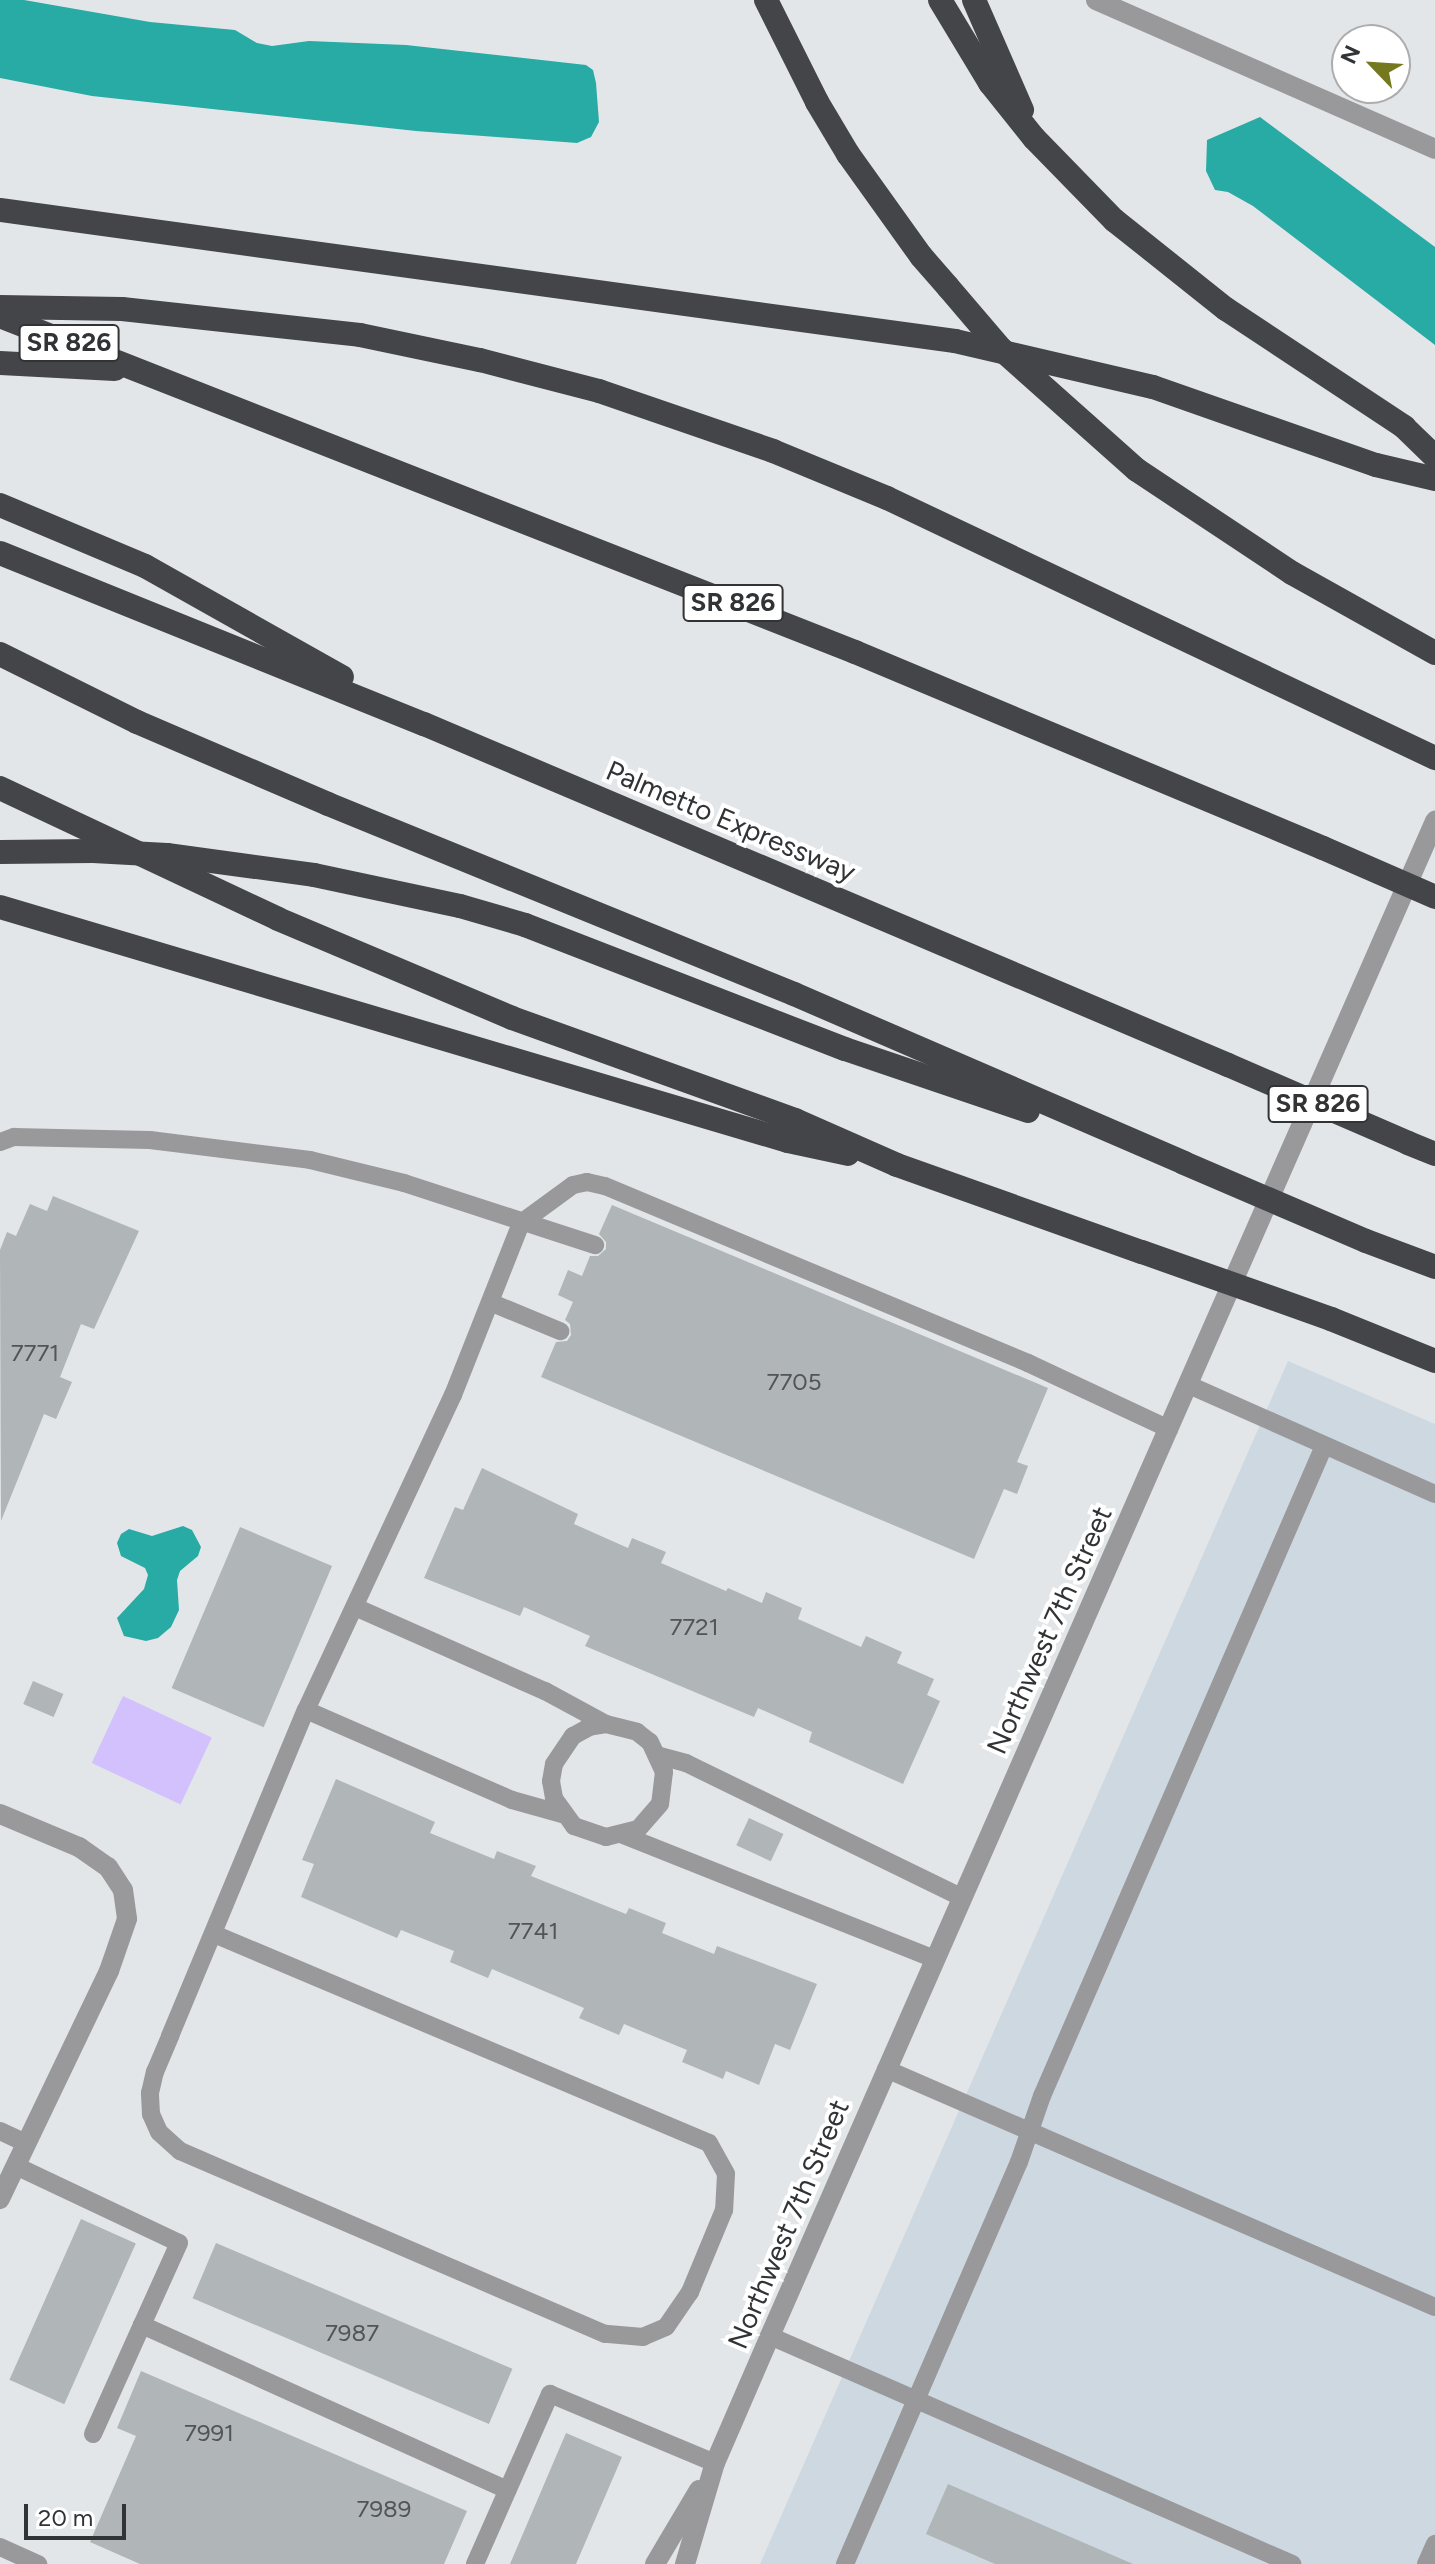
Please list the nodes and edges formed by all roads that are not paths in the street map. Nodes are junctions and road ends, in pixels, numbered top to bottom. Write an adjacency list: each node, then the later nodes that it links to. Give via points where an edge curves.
1 (766, 0): 16 (highway, bridge, via 848,154 921,256 1001,349 1137,470 1292,573)
2 (940, 0): 5 (highway, via 990,83)
3 (974, 0): 5 (highway)
4 (1096, 0): 6 (street)
5 (1034, 138): 12 (highway, via 1114,220 1166,263 1404,427)
6 (1435, 149)
7 (0, 210): 13 (highway, via 955,341 1153,387 1376,465)
8 (0, 307): 19 (highway, via 122,309 360,335 599,391 887,498)
9 (0, 316): 11 (highway, SR 826)
10 (0, 363): 11 (highway)
11 (137, 370): 23 (highway, SR 826, bridge, via 855,652)
12 (1435, 457)
13 (1435, 479)
14 (0, 505): 18 (highway, via 145,566)
15 (0, 553): 18 (highway, Palmetto Expressway / SR 826)
16 (1435, 653)
17 (0, 654): 27 (highway, via 137,722 794,994)
18 (424, 724): 26 (highway, Palmetto Expressway / SR 826, bridge)
19 (1435, 758)
20 (0, 788): 28 (highway, via 406,975 795,1120)
21 (1435, 821): 35 (street, Northwest 7th Street)
22 (0, 852): 27 (highway, bridge, via 167,855 314,875 460,906 525,925 845,1049)
23 (1435, 897)
24 (0, 907): 28 (highway, via 788,1141)
25 (0, 1142): 29 (lane, via 14,1137 150,1140 310,1160 404,1183)
26 (1435, 1154)
27 (1184, 1163): 31 (highway, bridge)
28 (897, 1165): 34 (highway, bridge)
29 (521, 1223): 30 (lane); 32 (lane); 36 (lane, via 573,1185 605,1186 1013,1357)
30 (595, 1245)
31 (1435, 1267)
32 (492, 1303): 33 (lane); 39 (lane)
33 (560, 1331)
34 (1435, 1361)
35 (1189, 1385): 36 (street, Northwest 7th Street); 37 (lane)
36 (1169, 1429): 46 (street, Northwest 7th Street)
37 (1324, 1446): 38 (lane); 51 (lane)
38 (1435, 1494)
39 (355, 1607): 40 (lane); 41 (lane, via 545,1691)
40 (306, 1710): 44 (lane, via 512,1800); 47 (lane)
41 (606, 1724): 42 (lane, via 637,1732); 44 (lane, via 573,1736 554,1764 553,1790)
42 (660, 1756): 45 (lane, via 665,1789 660,1804 638,1829); 46 (lane, via 686,1763)
43 (0, 1814): 52 (street, via 79,1847 108,1867 123,1890 127,1919)
44 (562, 1814): 45 (lane, via 589,1834)
45 (623, 1835): 48 (lane)
46 (961, 1897): 48 (street, Northwest 7th Street)
47 (214, 1934): 47 (lane, via 709,2143 720,2158 727,2193 679,2313 666,2327 643,2337 605,2334 170,2145 151,2114 150,2093)
48 (934, 1959): 49 (street, Northwest 7th Street)
49 (886, 2069): 51 (lane); 57 (street, Northwest 7th Street)
50 (0, 2131): 52 (lane)
51 (1029, 2132): 55 (lane); 58 (lane)
52 (26, 2143): 53 (street)
53 (16, 2166): 54 (street); 56 (lane, via 179,2243)
54 (0, 2199)
55 (1435, 2307)
56 (142, 2325): 59 (lane); 61 (lane)
57 (770, 2336): 58 (lane); 60 (street, Northwest 7th Street)
58 (916, 2401): 68 (lane); 69 (lane)
59 (93, 2434)
60 (715, 2463): 61 (lane, via 550,2394); 66 (street, Northwest 7th Street); 67 (street, Northwest 7th Street)
61 (507, 2490): 65 (lane)
62 (1435, 2544): 70 (lane)
63 (0, 2547): 64 (lane)
64 (38, 2564)
65 (475, 2564)
66 (655, 2564)
67 (685, 2564)
68 (845, 2564)
69 (1292, 2564)
70 (1426, 2564)

